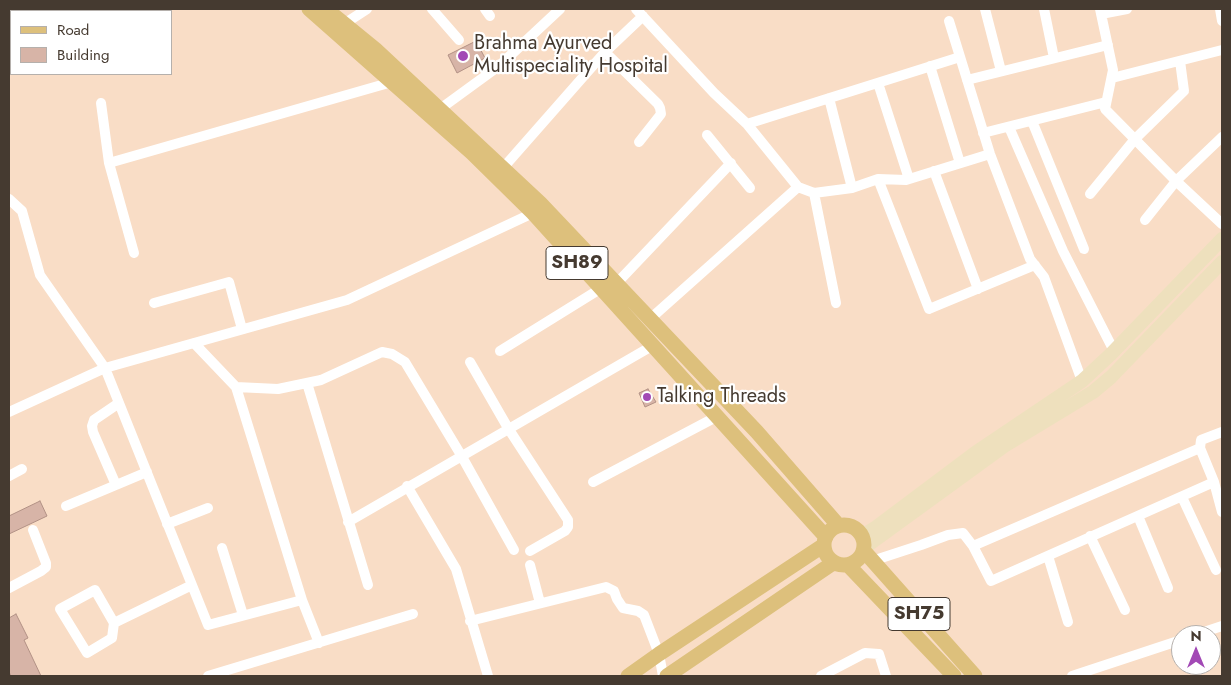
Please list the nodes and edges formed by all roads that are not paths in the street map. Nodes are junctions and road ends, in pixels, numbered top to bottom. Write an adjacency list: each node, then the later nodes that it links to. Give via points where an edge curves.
1 (309, 9): 26 (main road, SH89)
2 (326, 9): 14 (main road, SH89)
3 (367, 9): 14 (street)
4 (432, 9): 15 (street)
5 (560, 9): 31 (street, via 499,66)
6 (985, 9): 23 (street)
7 (1044, 9): 20 (street)
8 (1127, 9): 10 (street)
9 (1220, 9): 13 (street)
10 (1101, 11): 16 (street)
11 (640, 12): 18 (street); 33 (street)
12 (949, 21): 19 (street)
13 (1222, 21)
14 (344, 24): 31 (main road, SH89)
15 (459, 40)
16 (1108, 45): 20 (street); 24 (street)
17 (1222, 50): 21 (street)
18 (605, 52): 39 (street, via 660,108 661,114); 44 (street)
19 (960, 57): 22 (street); 25 (street)
20 (1054, 58): 23 (street)
21 (1180, 61): 24 (street); 38 (street, via 1184,91)
22 (930, 66): 27 (street); 41 (street)
23 (1001, 71): 25 (street)
24 (1112, 78): 29 (street)
25 (967, 80): 35 (street)
26 (392, 82): 42 (street); 55 (main road, SH89, via 483,163)
27 (878, 83): 28 (street); 47 (street)
28 (830, 98): 33 (street); 51 (street)
29 (1106, 102): 32 (street); 38 (street, via 1105,109)
30 (101, 103): 42 (street)
31 (440, 109): 44 (main road, SH89)
32 (1032, 121): 34 (street); 59 (street)
33 (747, 124): 49 (street)
34 (1009, 126): 35 (street); 73 (street, via 1063,251)
35 (983, 133): 40 (street)
36 (707, 135): 43 (street)
37 (1222, 137): 48 (street)
38 (1135, 139): 48 (street); 53 (street)
39 (639, 142)
40 (990, 154): 41 (street); 62 (street, via 1030,259)
41 (960, 163): 45 (street)
42 (109, 164): 60 (street)
43 (730, 164): 50 (street); 63 (street)
44 (503, 168): 63 (main road, SH89)
45 (934, 171): 47 (street); 65 (street)
46 (878, 179): 47 (street); 51 (street); 65 (street, via 929,309)
47 (909, 179)
48 (1176, 181): 56 (street); 57 (street)
49 (798, 187): 52 (street); 68 (street)
50 (750, 188)
51 (852, 188): 52 (street)
52 (814, 193): 66 (street)
53 (1090, 194)
54 (9, 199): 75 (street, via 22,211 40,275)
55 (533, 213): 64 (main road, SH89); 69 (street, via 347,300)
56 (1145, 220)
57 (1222, 224)
58 (1222, 238): 73 (street)
59 (1084, 249)
60 (134, 253)
61 (1222, 264): 106 (street, via 1093,392 1004,446)
62 (1036, 265): 65 (street); 76 (street, via 1044,277)
63 (616, 284): 68 (main road, SH89)
64 (600, 288): 71 (main road, SH89); 72 (street)
65 (978, 289)
66 (836, 302)
67 (154, 304): 69 (street, via 229,282)
68 (650, 319): 100 (main road, SH89, via 757,432)
69 (242, 330): 70 (street)
70 (194, 343): 75 (street); 78 (street)
71 (652, 346): 81 (main road, SH89); 82 (street)
72 (500, 350)
73 (1114, 351): 76 (street)
74 (470, 362): 82 (street)
75 (105, 368): 79 (street); 80 (street)
76 (1082, 381): 106 (street, via 975,453 875,528)
77 (307, 383): 78 (street, via 278,389); 85 (street, via 321,380 382,352 392,354 405,362); 98 (street)
78 (236, 387): 118 (street)
79 (119, 403): 87 (street); 91 (street, via 94,420 92,426)
80 (9, 412)
81 (716, 417): 89 (street); 103 (main road, SH89)
82 (508, 428): 85 (street); 108 (street, via 568,520 565,531)
83 (1222, 432): 84 (street, via 1201,440)
84 (1200, 448): 90 (street); 104 (street)
85 (461, 455): 92 (street); 107 (street)
86 (22, 470): 88 (street)
87 (147, 472): 91 (street); 99 (street)
88 (9, 476)
89 (593, 482)
90 (1214, 482): 93 (street); 96 (street)
91 (116, 485): 94 (street)
92 (407, 486): 98 (street); 123 (street, via 456,569)
93 (1182, 497): 97 (street); 113 (street)
94 (66, 506)
95 (208, 508): 99 (street)
96 (1222, 512)
97 (1138, 516): 102 (street); 117 (street)
98 (348, 522): 115 (street)
99 (168, 524): 114 (street)
100 (838, 525): 103 (main road, via 828,532); 106 (main road, via 850,525 860,532)
101 (33, 530): 116 (street, via 46,567)
102 (1090, 536): 109 (street); 120 (street)
103 (825, 541): 110 (main road, via 825,554); 128 (main road)
104 (973, 546): 106 (street, via 963,533 948,535 921,546); 109 (street, via 991,581)
105 (222, 548): 122 (street)
106 (866, 549): 112 (main road, via 856,563); 136 (main road, SH75)
107 (514, 550)
108 (530, 551)
109 (1048, 556): 124 (street)
110 (833, 563): 112 (main road); 132 (main road)
111 (530, 565): 119 (street)
112 (848, 565): 135 (main road, SH75)
113 (1216, 570)
114 (192, 585): 122 (street, via 208,625); 125 (street)
115 (368, 585)
116 (9, 588)
117 (1168, 588)
118 (302, 600): 122 (street); 126 (street)
119 (540, 603): 123 (street); 128 (street, via 599,588 612,589 623,608 644,615)
120 (1124, 610)
121 (413, 614): 126 (street)
122 (243, 616)
123 (470, 621): 130 (street)
124 (1068, 622)
125 (114, 623): 125 (street, via 95,590 60,609 87,653 112,638)
126 (319, 643): 129 (street)
127 (1171, 643): 137 (street)
128 (659, 654): 131 (main road); 132 (street)
129 (208, 676)
130 (488, 676)
131 (628, 676)
132 (665, 676)
133 (821, 676): 134 (street, via 865,653 879,654)
134 (886, 676)
135 (954, 676)
136 (975, 676)
137 (1072, 676)

